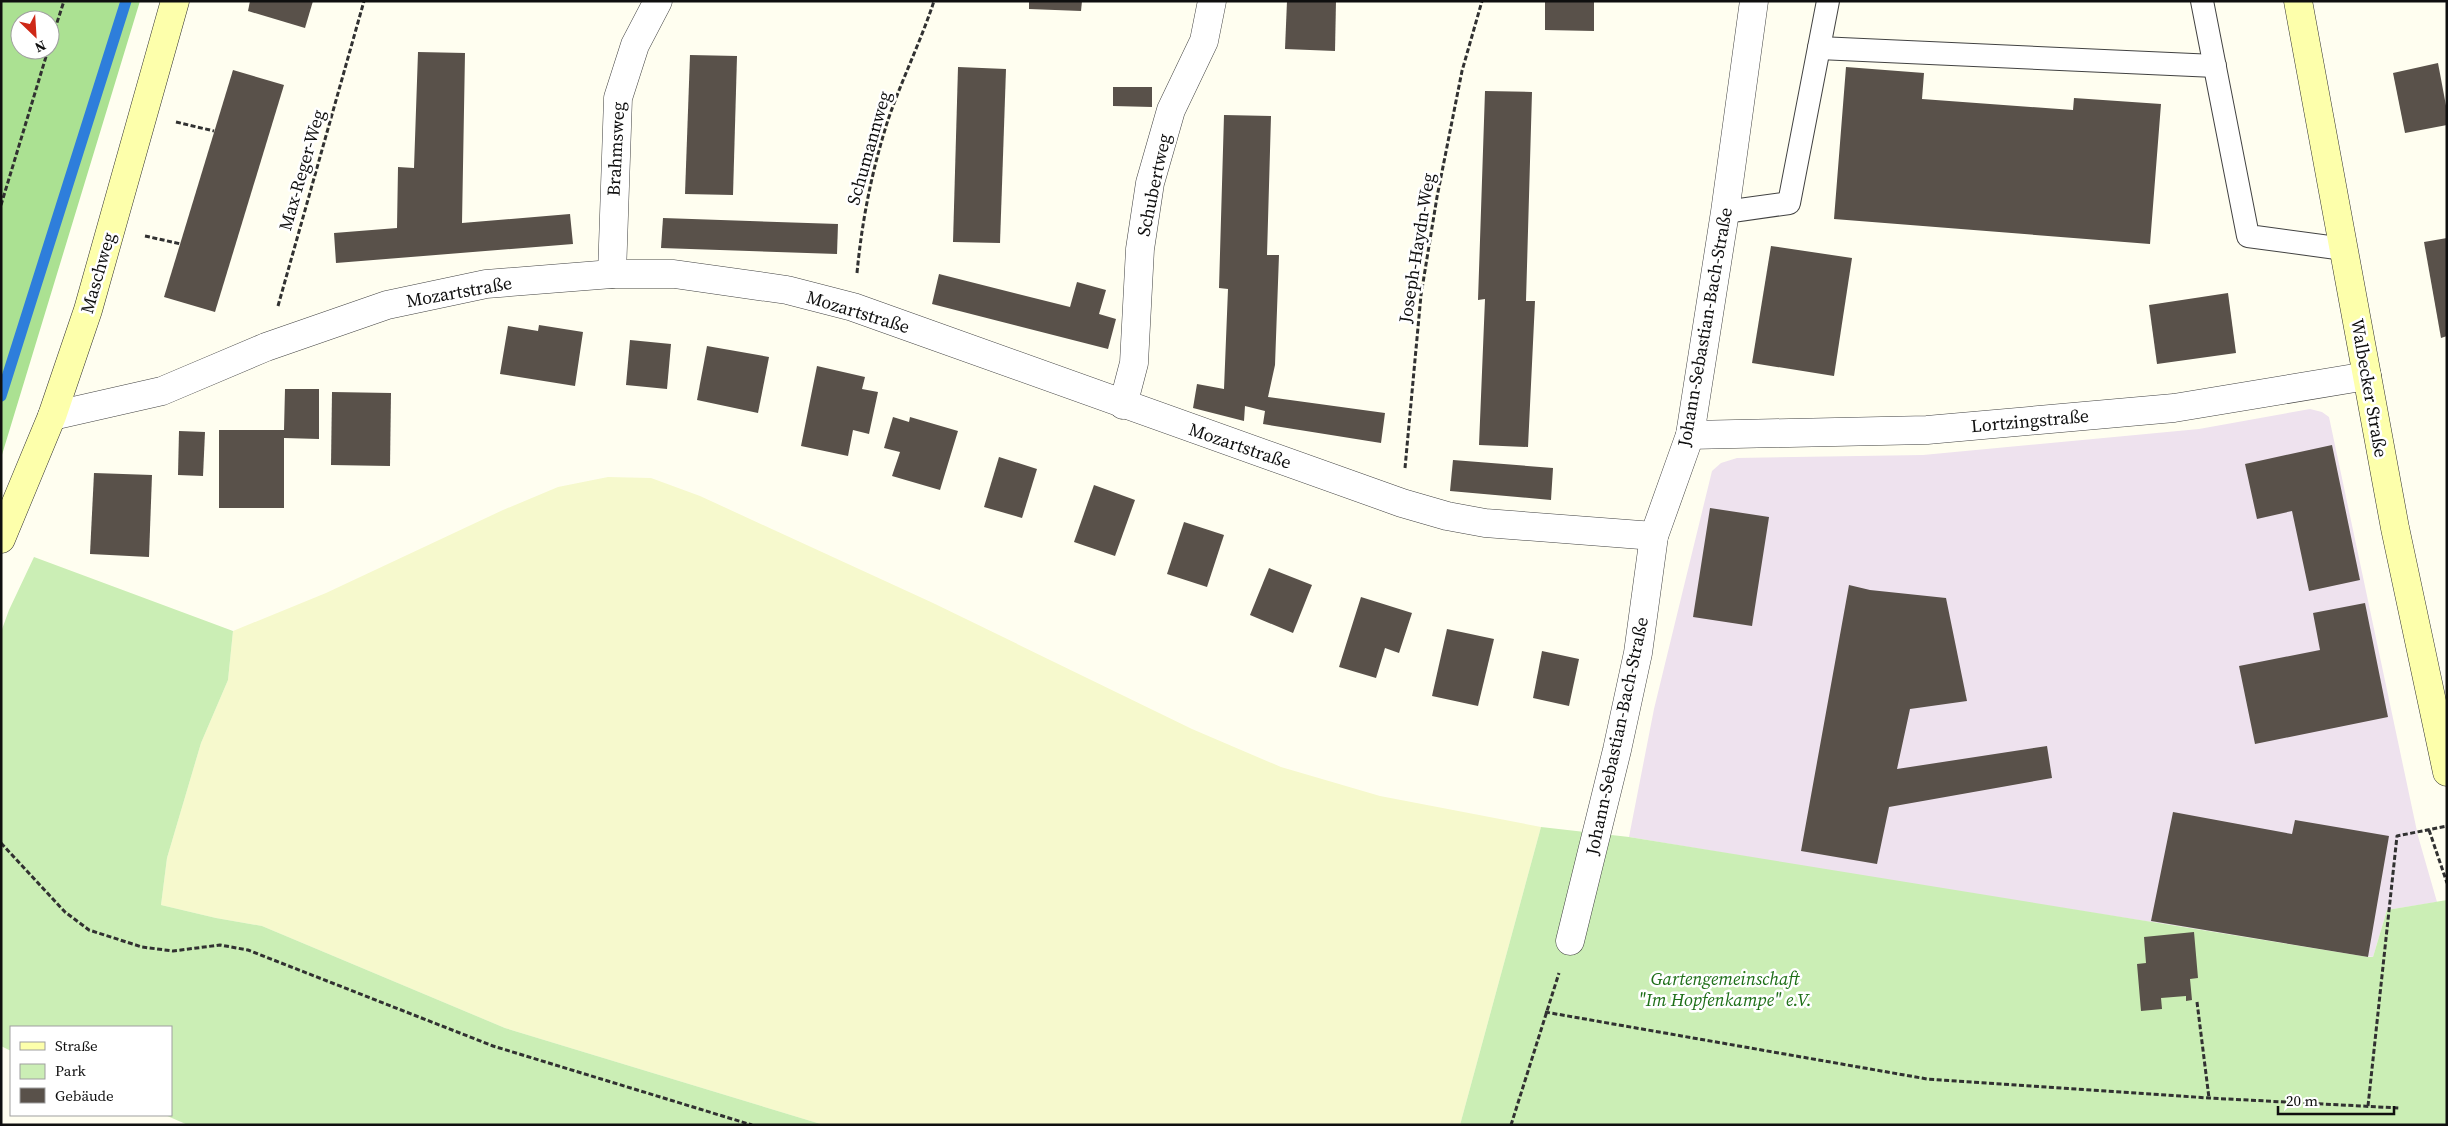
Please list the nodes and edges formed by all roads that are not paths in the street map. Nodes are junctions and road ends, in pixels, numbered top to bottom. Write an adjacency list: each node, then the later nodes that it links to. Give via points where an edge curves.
1 (175, 1): 15 (main road, Maschweg, via 88,310)
2 (658, 1): 12 (street, Brahmsweg, via 635,45 618,98)
3 (1212, 1): 14 (street, Schubertweg, via 1204,41 1171,110 1150,183 1140,249 1134,363)
4 (1754, 1): 10 (street, Johann-Sebastian-Bach-Straße)
5 (1828, 1): 8 (lane)
6 (2202, 1): 9 (lane)
7 (2298, 1): 11 (main road, Walbecker Straße)
8 (1819, 48): 9 (lane); 10 (lane, via 1789,203)
9 (2215, 66): 11 (lane, via 2248,236)
10 (1725, 212): 16 (street, Johann-Sebastian-Bach-Straße)
11 (2344, 249): 13 (main road, Walbecker Straße)
12 (612, 274): 14 (street, Mozartstraße, via 674,274 787,290 853,308); 15 (street, Mozartstraße, via 486,284 388,305 266,346 162,392)
13 (2367, 376): 16 (street, Lortzingstraße, via 2174,408 1927,430); 19 (main road, Walbecker Straße, via 2395,528)
14 (1123, 405): 17 (street, Mozartstraße, via 1447,516 1485,523)
15 (52, 416): 18 (main road, Maschweg)
16 (1690, 435): 17 (street, Johann-Sebastian-Bach-Straße)
17 (1654, 536): 20 (street, Johann-Sebastian-Bach-Straße, via 1636,663)
18 (1, 539)
19 (2447, 772)
20 (1570, 941)

